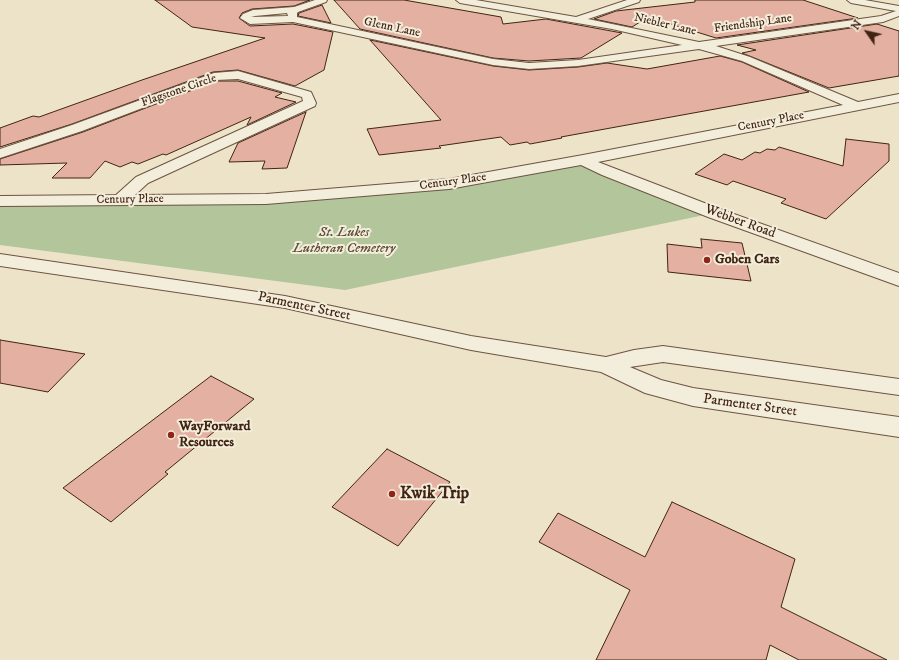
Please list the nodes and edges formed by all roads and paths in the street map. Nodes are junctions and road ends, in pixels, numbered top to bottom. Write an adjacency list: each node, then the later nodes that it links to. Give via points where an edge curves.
1 (323, 0): 9 (street, Glenn Lane, via 294,14 370,37 507,65 529,66)
2 (460, 0): 7 (street, Niebler Lane)
3 (636, 0): 7 (street)
4 (851, 0): 5 (street)
5 (899, 10)
6 (899, 13): 8 (street, Friendship Lane, via 883,19)
7 (576, 20): 8 (street, Niebler Lane)
8 (698, 45): 9 (street, Friendship Lane); 11 (street, Niebler Lane, via 746,59)
9 (586, 61)
10 (899, 98): 11 (street, Century Place)
11 (856, 106): 13 (street, Century Place)
12 (0, 154): 14 (street, Flagstone Circle, via 214,77 238,75 307,95 310,103 142,180)
13 (583, 160): 14 (street, Century Place, via 449,184 382,190 266,199); 17 (street, Webber Road, via 714,213)
14 (120, 200): 15 (street, Century Place)
15 (0, 201)
16 (0, 260): 18 (street, Parmenter Street, via 285,302 471,344)
17 (899, 280)
18 (606, 365): 19 (street, Parmenter Street, via 663,354); 20 (street, Parmenter Street, via 654,387 680,395)
19 (899, 387)
20 (899, 427)

